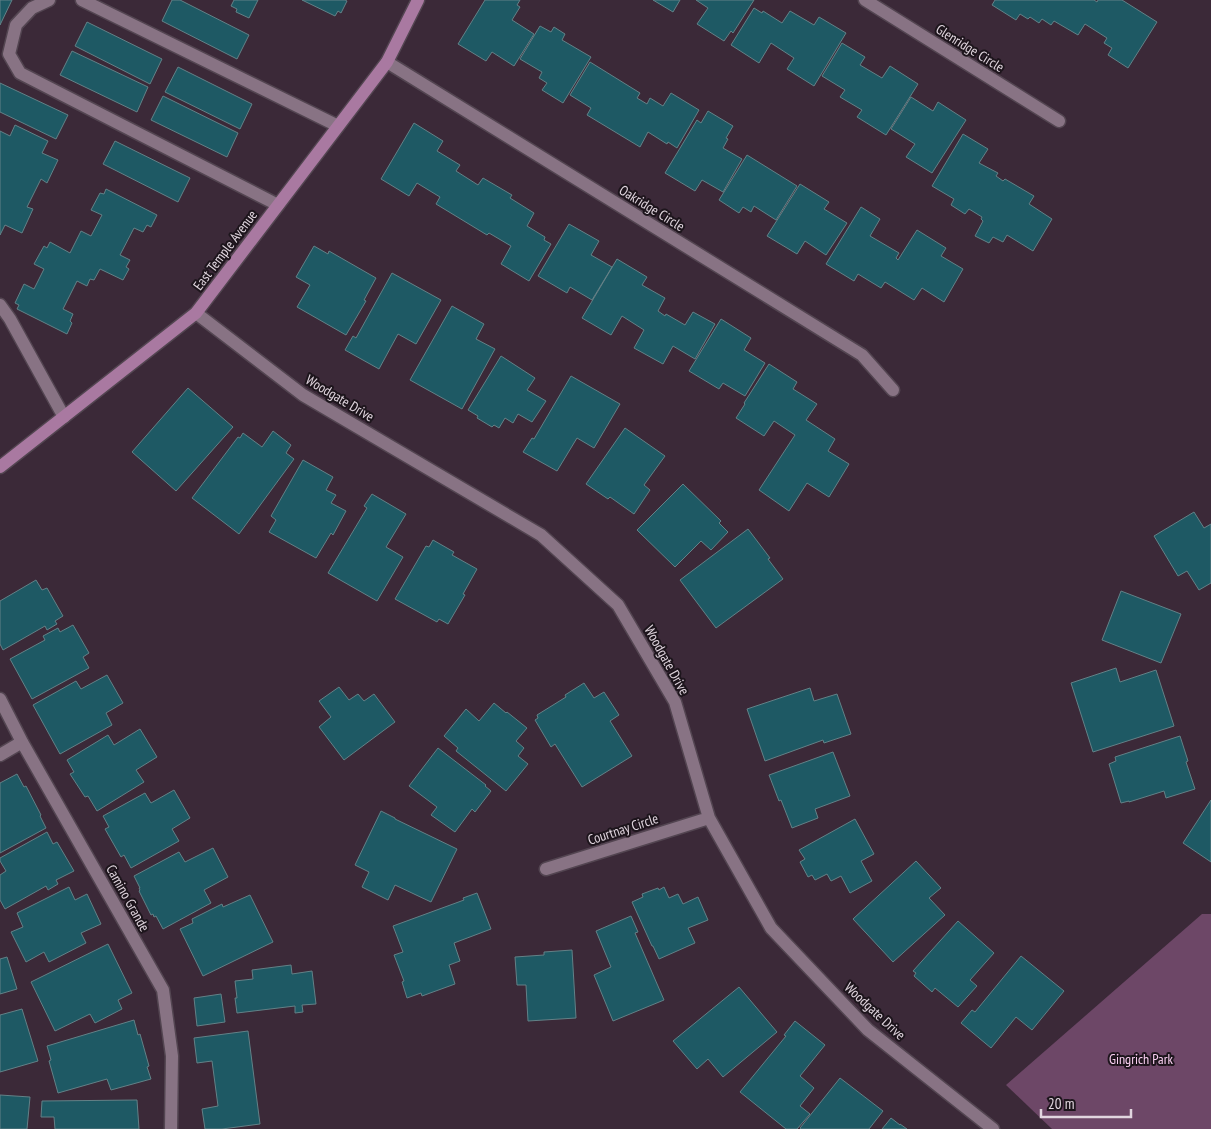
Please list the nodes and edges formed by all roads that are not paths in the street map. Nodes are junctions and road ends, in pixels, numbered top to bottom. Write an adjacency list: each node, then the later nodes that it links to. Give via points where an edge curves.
1 (49, 0): 8 (street, via 32,8 16,25 9,54 20,73)
2 (82, 0): 7 (street)
3 (418, 0): 5 (main road, East Temple Avenue)
4 (865, 0): 6 (street, Glenridge Circle)
5 (387, 62): 7 (main road, East Temple Avenue); 11 (street, Oakridge Circle, via 862,355)
6 (1059, 121)
7 (338, 126): 8 (main road, East Temple Avenue)
8 (278, 205): 10 (main road, East Temple Avenue)
9 (0, 304): 12 (street)
10 (196, 313): 12 (main road, East Temple Avenue); 17 (street, Woodgate Drive, via 303,395 541,535 618,605 675,702)
11 (893, 390)
12 (64, 417): 13 (main road, East Temple Avenue)
13 (0, 467)
14 (0, 699): 15 (street, Camino Grande)
15 (22, 742): 16 (street); 19 (street, Camino Grande, via 163,990 172,1056)
16 (0, 755)
17 (709, 818): 18 (street, Courtnay Circle); 20 (street, Woodgate Drive, via 771,928 868,1030)
18 (546, 869)
19 (171, 1129)
20 (993, 1129)

